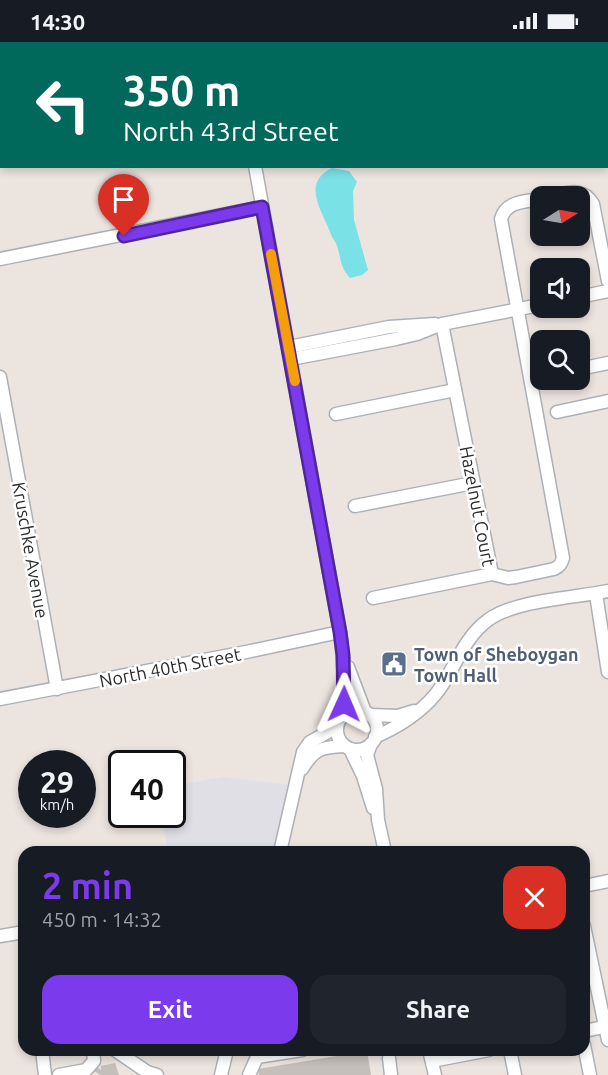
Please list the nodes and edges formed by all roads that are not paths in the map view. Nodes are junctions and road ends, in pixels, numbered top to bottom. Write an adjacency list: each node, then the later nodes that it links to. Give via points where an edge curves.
1 (255, 168): 4 (street)
2 (590, 198): 6 (street)
3 (530, 201): 10 (street, Hazelnut Court, via 512,204 501,219)
4 (262, 207): 5 (street); 12 (street)
5 (0, 259)
6 (608, 281)
7 (608, 291): 8 (street)
8 (590, 295)
9 (530, 307): 10 (street)
10 (518, 309): 11 (street); 22 (street, Hazelnut Court, via 563,558 554,569 508,578)
11 (442, 324): 12 (street, via 396,339); 16 (street, Hazelnut Court)
12 (290, 353): 25 (street)
13 (608, 363): 14 (street)
14 (590, 367)
15 (0, 377): 28 (street, Kruschke Avenue)
16 (455, 390): 19 (street); 20 (street, Hazelnut Court)
17 (608, 401): 18 (street)
18 (557, 412)
19 (336, 414)
20 (473, 483): 21 (street); 22 (street, Hazelnut Court)
21 (355, 506)
22 (492, 574): 24 (street)
23 (602, 592): 27 (street); 30 (street, via 516,608 490,619 472,633 435,695)
24 (373, 598)
25 (340, 632): 26 (street); 28 (street, North 40th Street)
26 (343, 655): 31 (street); 32 (street, via 345,692)
27 (608, 672)
28 (57, 688): 29 (street, North 40th Street)
29 (0, 699)
30 (420, 707): 31 (street, via 398,716); 33 (street, via 404,723)
31 (367, 714): 32 (street, via 353,711); 33 (street, via 376,725)
32 (340, 722): 34 (street, via 337,734); 35 (street, via 307,744)
33 (373, 740): 34 (street, via 361,750); 36 (street, via 367,755 376,789)
34 (347, 747): 35 (street, via 317,750); 36 (street, via 363,777)
35 (299, 773): 37 (street)
36 (378, 820): 38 (street)
37 (281, 846)
38 (384, 846)
39 (608, 881): 40 (street)
40 (590, 885)
41 (18, 933): 42 (street)
42 (0, 936)
43 (590, 952): 44 (street)
44 (607, 1027): 45 (street); 46 (street)
45 (590, 1030)
46 (608, 1040)
47 (43, 1056): 56 (street)
48 (94, 1056): 57 (street, via 90,1068)
49 (124, 1056): 58 (street)
50 (225, 1056): 59 (street)
51 (256, 1056): 60 (street)
52 (431, 1056): 62 (street)
53 (511, 1056): 63 (street)
54 (586, 1056): 64 (street)
55 (389, 1058): 61 (street)
56 (45, 1075)
57 (59, 1075)
58 (157, 1075)
59 (220, 1075)
60 (249, 1075)
61 (391, 1075)
62 (435, 1075)
63 (515, 1075)
64 (590, 1075)

